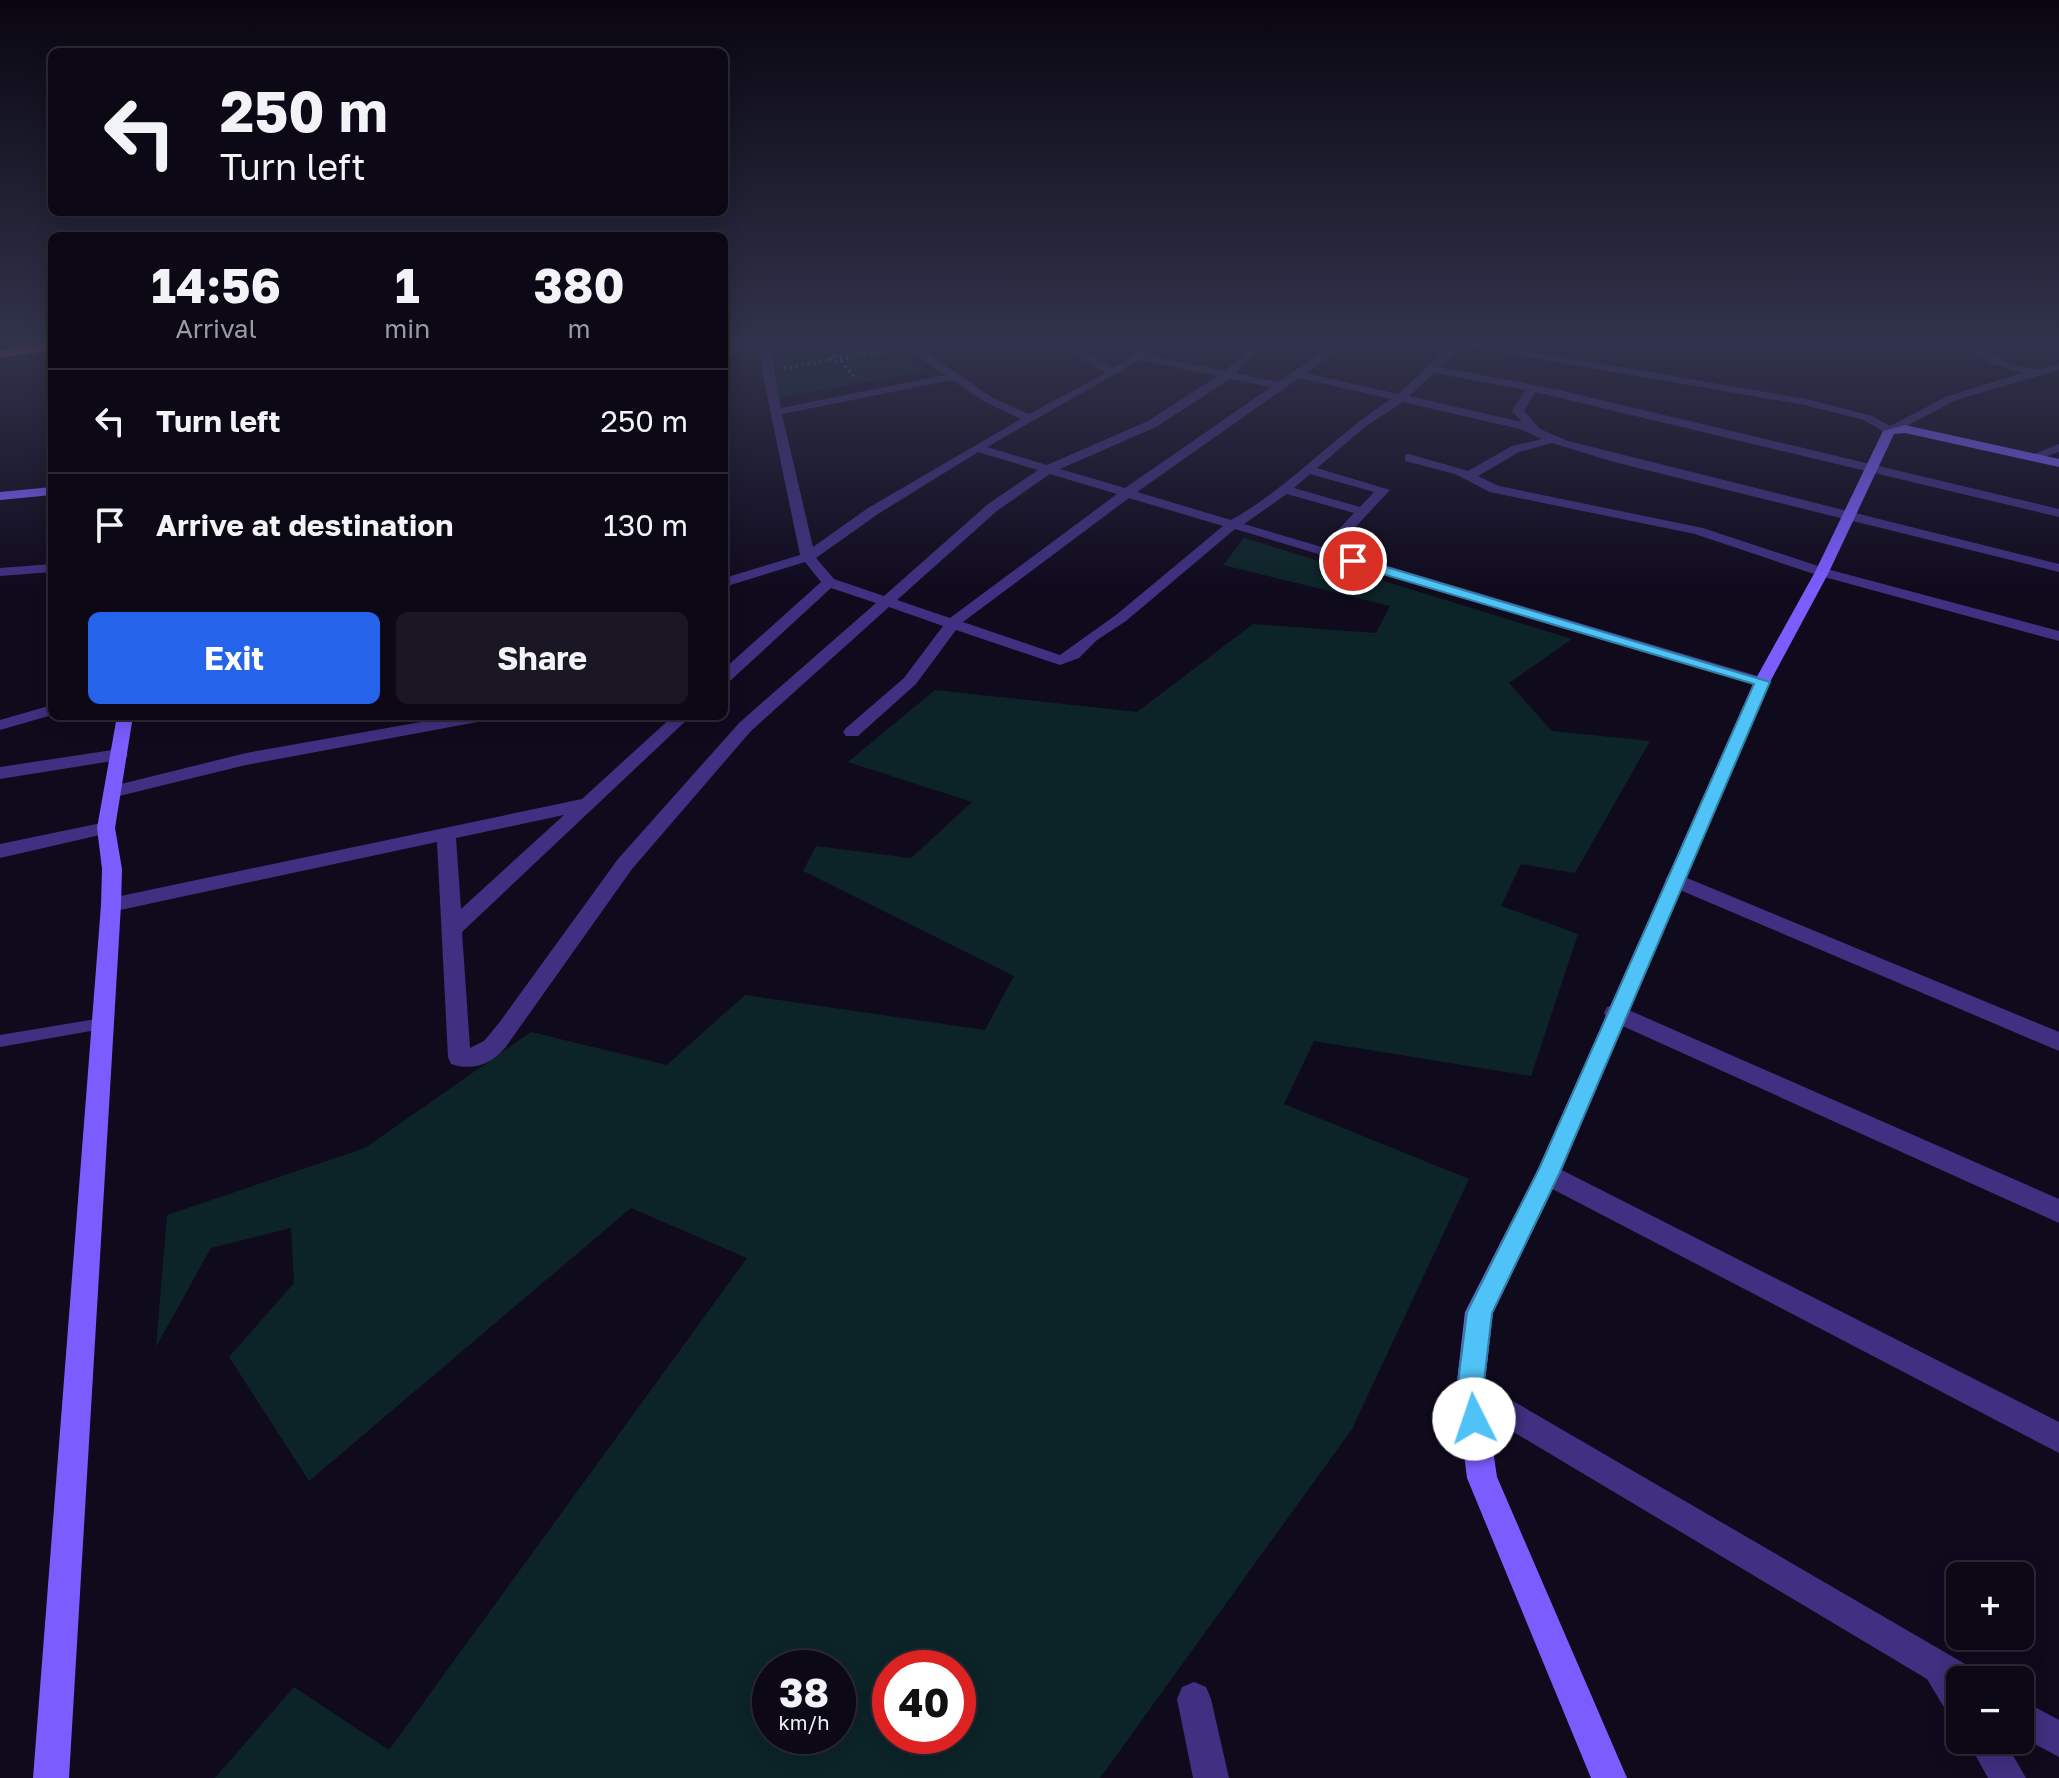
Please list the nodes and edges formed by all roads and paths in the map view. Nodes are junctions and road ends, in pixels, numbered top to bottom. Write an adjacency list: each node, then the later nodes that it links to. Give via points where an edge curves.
1 (779, 424): 32 (street)
2 (1018, 424): 14 (street)
3 (1152, 424): 20 (street)
4 (1226, 424): 25 (street)
5 (1361, 424): 19 (street)
6 (1503, 424): 12 (street)
7 (1531, 424): 12 (street)
8 (1681, 424): 21 (street)
9 (1880, 424): 11 (street)
10 (1902, 424): 11 (street)
11 (1892, 430): 16 (street); 21 (street)
12 (1536, 432): 13 (street)
13 (1551, 438): 22 (street, via 1516,449); 29 (street)
14 (976, 448): 20 (street); 32 (street)
15 (2059, 448): 16 (street)
16 (2032, 457): 18 (street)
17 (1409, 458): 22 (street)
18 (2059, 463)
19 (1307, 469): 23 (street); 27 (street, via 1383,490)
20 (1047, 470): 25 (street); 39 (street, via 993,507)
21 (1872, 470): 28 (street); 29 (street)
22 (1468, 476): 36 (street, via 1505,491 1698,531)
23 (1285, 489): 27 (street); 30 (street)
24 (48, 491): 26 (street)
25 (1127, 493): 30 (street); 40 (street)
26 (0, 496)
27 (1363, 512): 31 (street)
28 (2059, 513)
29 (1847, 515): 34 (street); 36 (street)
30 (1232, 525): 31 (street); 40 (street, via 1121,618 1060,660)
31 (1324, 553): 43 (street)
32 (808, 557): 37 (street); 38 (street)
33 (48, 568): 35 (street)
34 (2059, 568)
35 (0, 572)
36 (1822, 572): 41 (street); 43 (street)
37 (728, 582)
38 (829, 582): 39 (street); 42 (street)
39 (886, 600): 40 (street); 59 (street, via 745,727 625,864 489,1052 474,1060 459,1057)
40 (954, 622): 49 (street, via 910,681)
41 (2059, 636)
42 (728, 674)
43 (1762, 682): 57 (street)
44 (48, 711): 48 (street)
45 (124, 720): 50 (street)
46 (461, 720): 52 (street, via 246,759)
47 (679, 720): 53 (street)
48 (0, 725)
49 (852, 732)
50 (119, 755): 51 (street); 52 (street)
51 (0, 773)
52 (115, 791): 54 (street)
53 (587, 804): 55 (street); 59 (street)
54 (106, 828): 56 (street); 58 (street)
55 (446, 833): 58 (street); 59 (street)
56 (0, 851)
57 (1675, 880): 60 (street); 63 (street)
58 (111, 905): 61 (street)
59 (450, 931)
60 (1615, 1013): 64 (street); 65 (street)
61 (102, 1024): 62 (lane); 73 (street)
62 (0, 1041)
63 (2059, 1042)
64 (1548, 1174): 66 (street, via 1479,1312); 67 (street)
65 (2059, 1211)
66 (1470, 1390): 68 (street); 75 (street, via 1482,1478)
67 (2059, 1438)
68 (1946, 1672)
69 (1194, 1699): 74 (street)
70 (2034, 1725): 71 (street)
71 (2059, 1740)
72 (1993, 1754): 76 (street)
73 (51, 1778)
74 (1211, 1778)
75 (1609, 1778)
76 (2008, 1778)

